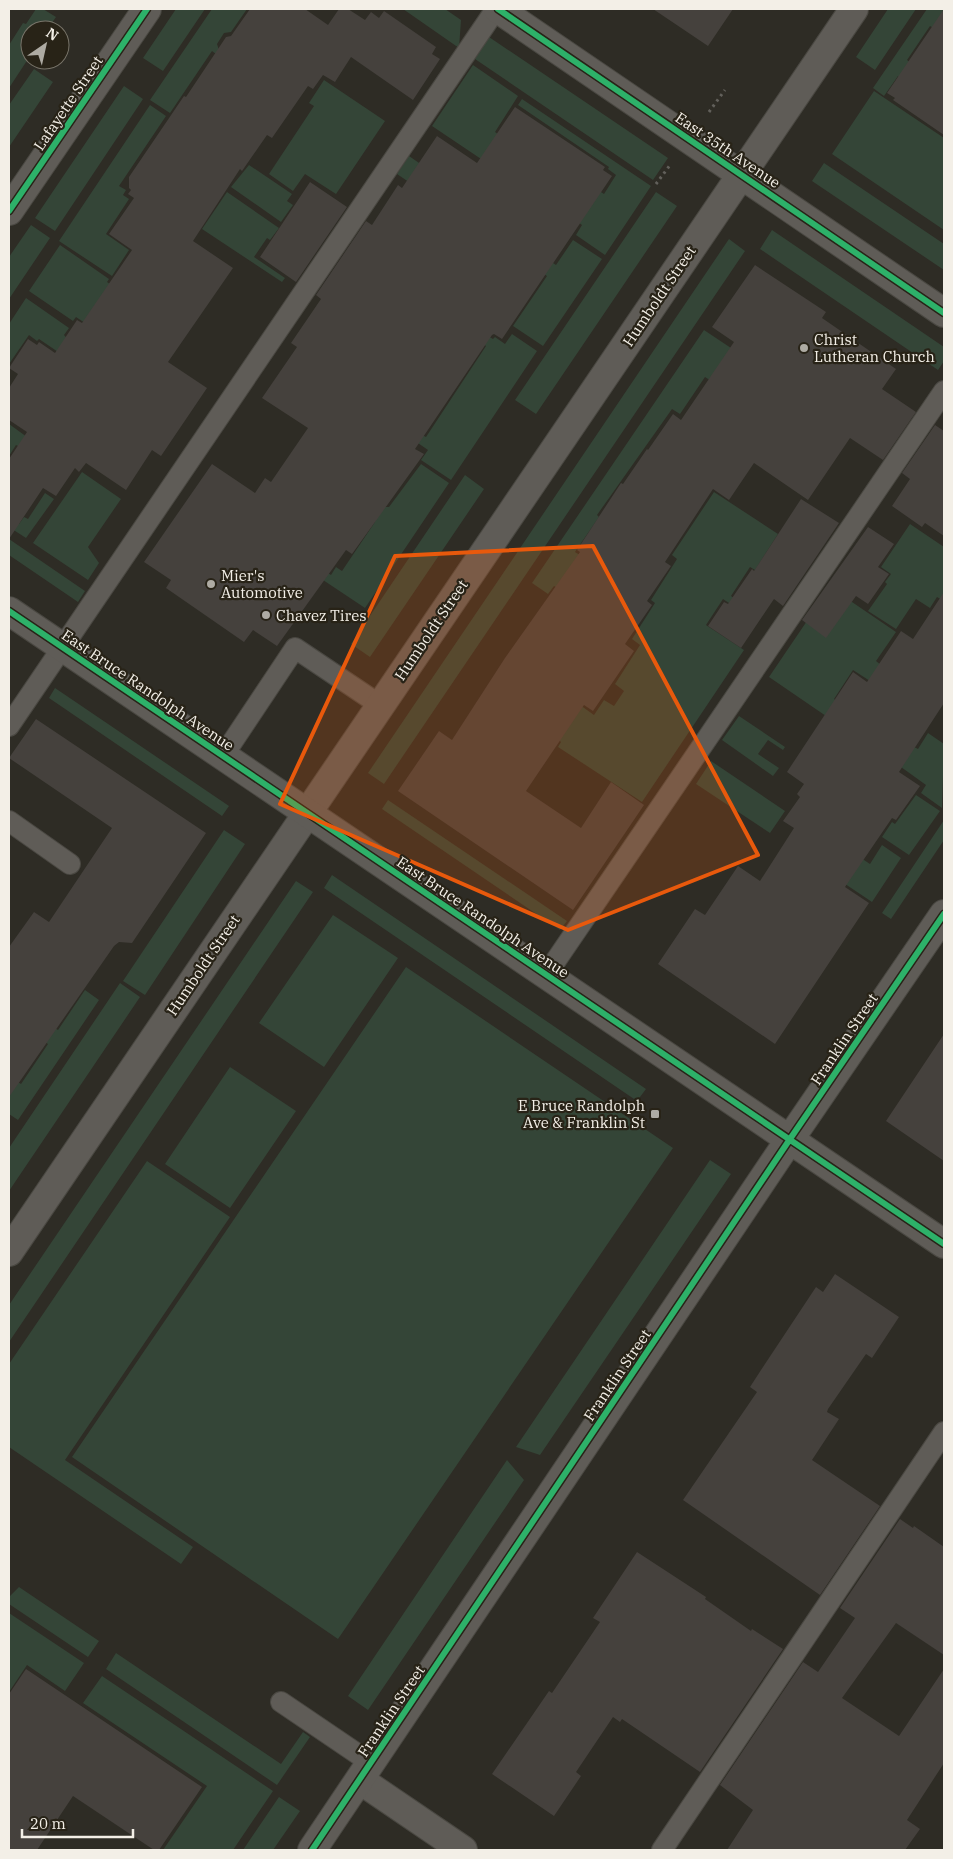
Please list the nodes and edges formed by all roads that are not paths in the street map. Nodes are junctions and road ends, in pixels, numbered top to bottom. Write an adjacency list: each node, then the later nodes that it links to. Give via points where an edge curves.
1 (147, 9): 5 (street, Lafayette Street)
2 (497, 9): 4 (street, East 35th Avenue); 9 (lane)
3 (854, 9): 4 (street, Humboldt Street)
4 (742, 175): 6 (street, East 35th Avenue); 10 (street, Humboldt Street)
5 (9, 211)
6 (944, 313)
7 (944, 391): 17 (lane)
8 (9, 610): 9 (street, East Bruce Randolph Avenue)
9 (62, 647): 11 (lane); 12 (street, East Bruce Randolph Avenue)
10 (380, 704): 12 (lane, via 295,648); 13 (street, Humboldt Street)
11 (9, 726)
12 (223, 756): 13 (street, East Bruce Randolph Avenue)
13 (307, 812): 17 (street, East Bruce Randolph Avenue); 20 (street, Humboldt Street)
14 (9, 821): 15 (lane)
15 (70, 864)
16 (944, 914): 18 (street, Franklin Street)
17 (546, 975): 18 (street, East Bruce Randolph Avenue)
18 (790, 1139): 19 (street, East Bruce Randolph Avenue); 23 (street, Franklin Street)
19 (944, 1244)
20 (9, 1252)
21 (944, 1432): 26 (lane)
22 (281, 1702): 23 (lane)
23 (365, 1772): 24 (street, Franklin Street); 25 (street)
24 (312, 1850)
25 (463, 1850)
26 (662, 1850)

